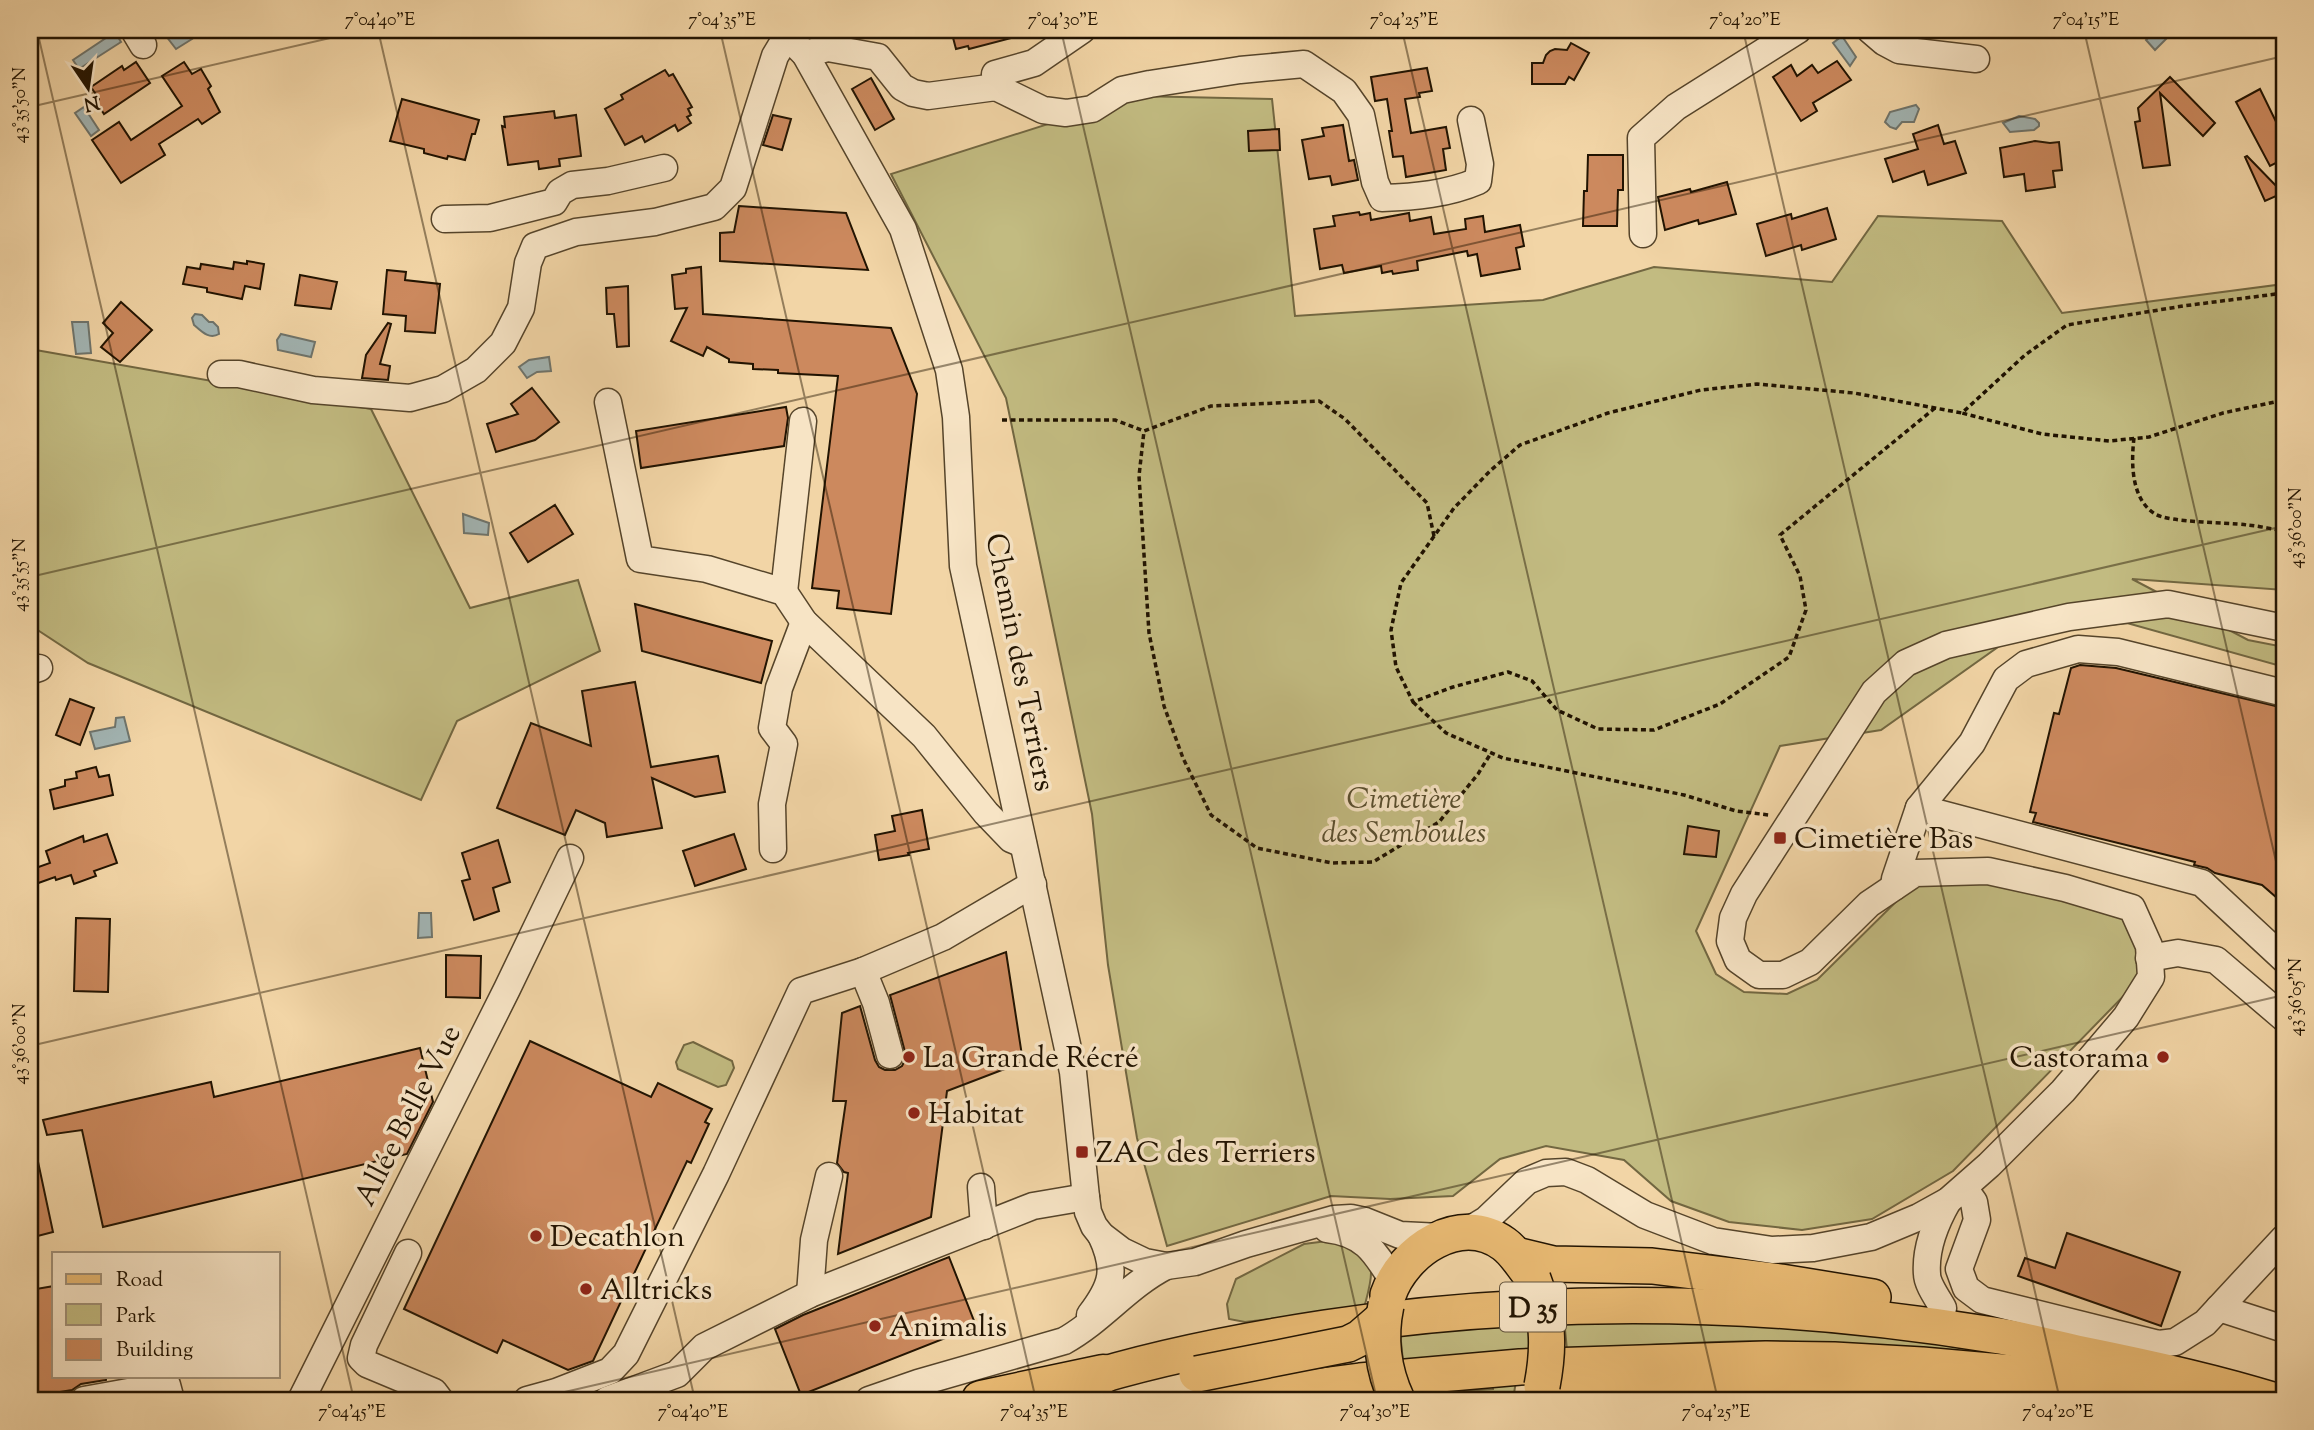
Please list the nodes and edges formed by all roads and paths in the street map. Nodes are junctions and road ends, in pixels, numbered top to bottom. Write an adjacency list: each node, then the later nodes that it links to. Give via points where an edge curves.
1 (1082, 30): 6 (street, via 1034,63)
2 (1798, 30): 12 (street, via 1676,107 1641,138)
3 (1870, 30): 5 (street, via 1899,50)
4 (791, 40): 7 (street, via 878,57 902,87 913,93 928,96 996,88 1043,110 1066,113 1092,109 1122,90 1304,64 1344,91 1361,115 1382,198 1412,197 1478,181 1480,164); 11 (street, via 775,56 733,188 714,207); 33 (street, Chemin des Terriers, via 903,229 948,370 956,417 962,566)
5 (1976, 59)
6 (995, 74)
7 (1471, 120)
8 (664, 168): 9 (street)
9 (608, 181): 10 (street, via 572,185 554,202 490,218); 11 (street)
10 (445, 219)
11 (616, 226): 14 (street, via 576,232 535,246 521,308 503,343 476,370 443,389 410,398 313,390)
12 (1643, 234)
13 (2284, 293): 18 (path, via 2067,325 2025,355)
14 (221, 374)
15 (2284, 400): 22 (path)
16 (608, 402): 25 (street, via 640,559 707,569)
17 (1935, 408): 18 (path); 24 (path, via 1854,393 1757,384 1701,390 1608,413 1520,445 1454,508); 29 (path, via 1780,535 1800,576 1806,610 1789,657 1720,704 1654,730 1598,729 1557,710 1532,681 1508,672)
18 (1962, 413): 22 (path, via 2042,435 2109,441)
19 (1002, 420): 21 (path, via 1115,420)
20 (803, 421): 25 (street)
21 (1144, 431): 24 (path, via 1211,406 1319,401 1345,419 1427,503); 30 (path, via 1139,476 1149,633 1164,706 1211,815 1256,848 1332,863 1373,862 1439,822)
22 (2134, 438): 23 (path, via 2135,484 2156,514)
23 (2284, 531)
24 (1434, 536): 29 (path, via 1401,583 1391,630 1396,667)
25 (784, 592): 26 (street, Chemin des Terriers)
26 (804, 622): 33 (street, Chemin des Terriers, via 924,736 986,813 1011,839); 34 (street, via 779,688 772,728 784,744 772,804)
27 (2284, 628): 32 (street, via 2168,604 2069,617 1946,645 1906,663 1874,692)
28 (2284, 693): 31 (street, via 2118,652 2078,649 2026,664 2006,680 1972,743)
29 (1413, 702): 30 (path, via 1446,733)
30 (1490, 753): 32 (path, via 1684,795 1736,811)
31 (1919, 808): 37 (street); 39 (street, via 2202,883)
32 (1792, 817): 37 (street, via 1733,918 1730,940 1738,960 1759,975 1783,975 1810,962 1869,904)
33 (1023, 844): 36 (street, Chemin des Terriers)
34 (773, 849)
35 (570, 858): 70 (street, Allée Belle Vue)
36 (1033, 884): 40 (street, via 943,937); 47 (street, Chemin des Terriers, via 1073,1072)
37 (1894, 887): 38 (street, via 1915,873 1988,871 2065,888 2132,908)
38 (2150, 958): 41 (street, via 2178,953 2216,960); 46 (street, via 2151,977 2126,1017 2063,1091)
39 (2284, 959)
40 (863, 971): 42 (street); 72 (street, via 801,991 626,1354 610,1371)
41 (2284, 1018)
42 (890, 1055)
43 (829, 1176): 57 (street, via 814,1240)
44 (981, 1186): 48 (street)
45 (1517, 1192): 46 (street, via 1527,1181 1546,1173 1566,1172 1645,1215 1713,1241 1772,1250 1871,1237 1919,1217); 51 (street, via 1486,1220); 54 (street, via 1509,1217)
46 (1956, 1194): 59 (street, via 1937,1220 1926,1276); 60 (street, via 1974,1202 1977,1220 1959,1269 1966,1288 1982,1300 2159,1344 2186,1336)
47 (1086, 1197): 48 (street, via 1033,1206); 50 (street, Chemin des Terriers)
48 (984, 1226): 57 (street)
49 (1290, 1231): 51 (street, via 1351,1218 1400,1235); 55 (street, via 1195,1262); 58 (street, via 1342,1231 1368,1244)
50 (1101, 1235): 55 (street, via 1122,1251); 56 (street, Chemin des Terriers)
51 (1454, 1235): 54 (main road, via 1482,1234); 58 (main road, via 1424,1247 1411,1259)
52 (2284, 1238): 60 (street)
53 (408, 1253): 71 (street, via 361,1358 435,1391)
54 (1518, 1259): 59 (main road, via 1652,1266); 66 (main road, bridge, via 1547,1326)
55 (1155, 1264): 56 (street, via 1132,1261); 62 (street, via 1084,1330)
56 (1112, 1266): 62 (street, via 1106,1291 1094,1310)
57 (810, 1294): 73 (street, via 704,1347 677,1374)
58 (1388, 1298): 65 (main road, bridge, via 1360,1338 1348,1344); 77 (main road, bridge, via 1382,1339)
59 (1943, 1308): 63 (main road)
60 (2219, 1308): 61 (street)
61 (2284, 1329)
62 (1064, 1340): 74 (street)
63 (2054, 1348): 64 (main road, D 35, via 1997,1335 1842,1315 1724,1306 1589,1304 1352,1324 1205,1349); 80 (main road, D 35)
64 (1096, 1387): 65 (main road); 75 (highway); 76 (main road, D 35)
65 (1206, 1387): 79 (main road, D 35, via 1360,1381 1520,1367 1766,1359 2036,1375)
66 (1541, 1395): 67 (main road)
67 (1672, 1396): 78 (main road, via 1996,1395)
68 (83, 1400): 69 (street, via 167,1385)
69 (171, 1400)
70 (301, 1400)
71 (440, 1400)
72 (527, 1400)
73 (607, 1400)
74 (869, 1400)
75 (981, 1400)
76 (1020, 1400)
77 (1397, 1400)
78 (2069, 1400)
79 (2156, 1400)
80 (2272, 1400)

